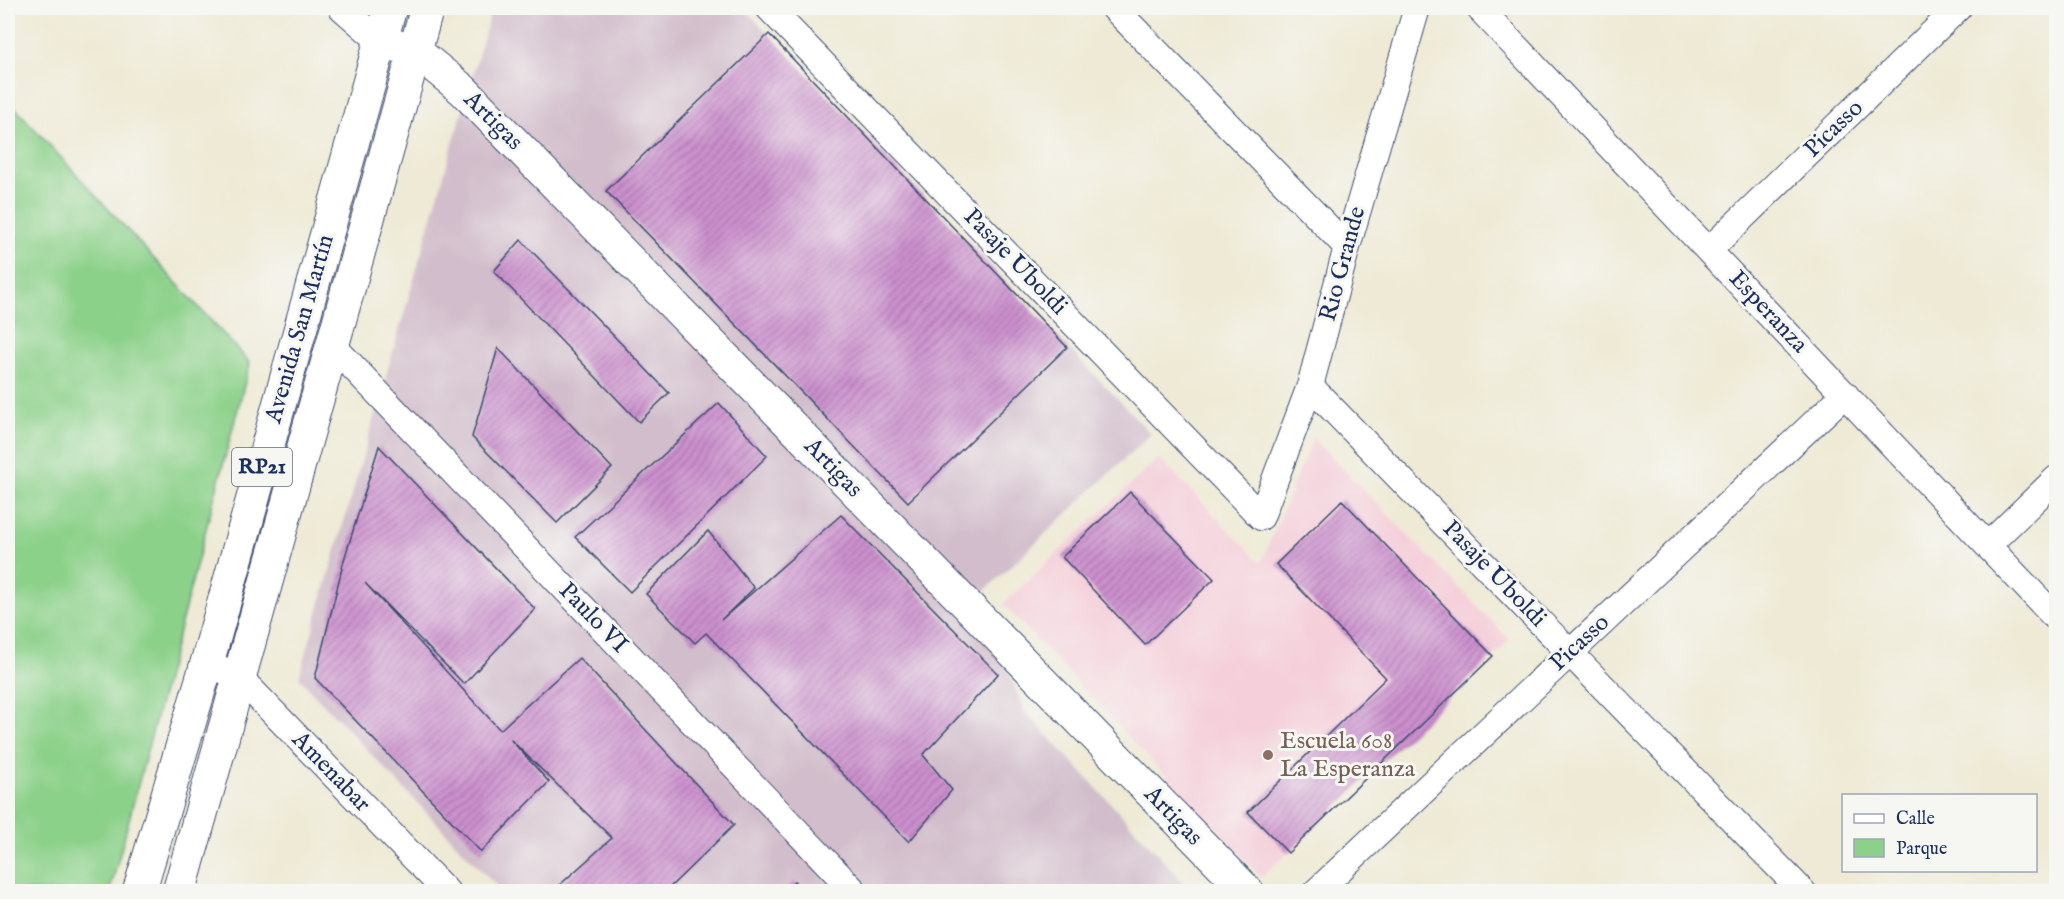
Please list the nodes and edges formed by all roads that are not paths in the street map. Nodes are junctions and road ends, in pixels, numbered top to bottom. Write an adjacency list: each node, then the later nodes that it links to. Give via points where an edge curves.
1 (342, 8): 9 (street)
2 (390, 8): 9 (main road, Avenida San Martín / RP21)
3 (427, 8): 10 (main road, Avenida San Martín / RP21)
4 (769, 8): 17 (street, Pasaje Uboldi)
5 (1114, 8): 11 (street)
6 (1417, 8): 11 (street, Rio Grande)
7 (1479, 8): 12 (street, Esperanza)
8 (1958, 8): 12 (street, Picasso)
9 (381, 42): 10 (street); 21 (main road, Avenida San Martín / RP21)
10 (414, 50): 13 (main road, Avenida San Martín / RP21); 27 (street, Artigas, via 463,90)
11 (1347, 246): 14 (street, Rio Grande)
12 (1709, 250): 15 (street, Esperanza)
13 (332, 345): 22 (main road, Avenida San Martín / RP21); 26 (street, Paulo VI)
14 (1310, 386): 17 (street, Rio Grande); 20 (street, Pasaje Uboldi)
15 (1845, 394): 18 (street, Esperanza); 20 (street, Picasso)
16 (2056, 479): 18 (street)
17 (1261, 517)
18 (1988, 545): 19 (street, Esperanza)
19 (2056, 618)
20 (1570, 652): 28 (street, Picasso); 29 (street, Pasaje Uboldi)
21 (207, 663): 22 (street, Amenabar); 23 (main road, Avenida San Martín / RP21)
22 (239, 677): 24 (main road, Avenida San Martín / RP21); 25 (street, Amenabar)
23 (139, 891)
24 (179, 891)
25 (447, 891)
26 (855, 891)
27 (1248, 891)
28 (1316, 891)
29 (1803, 891)

